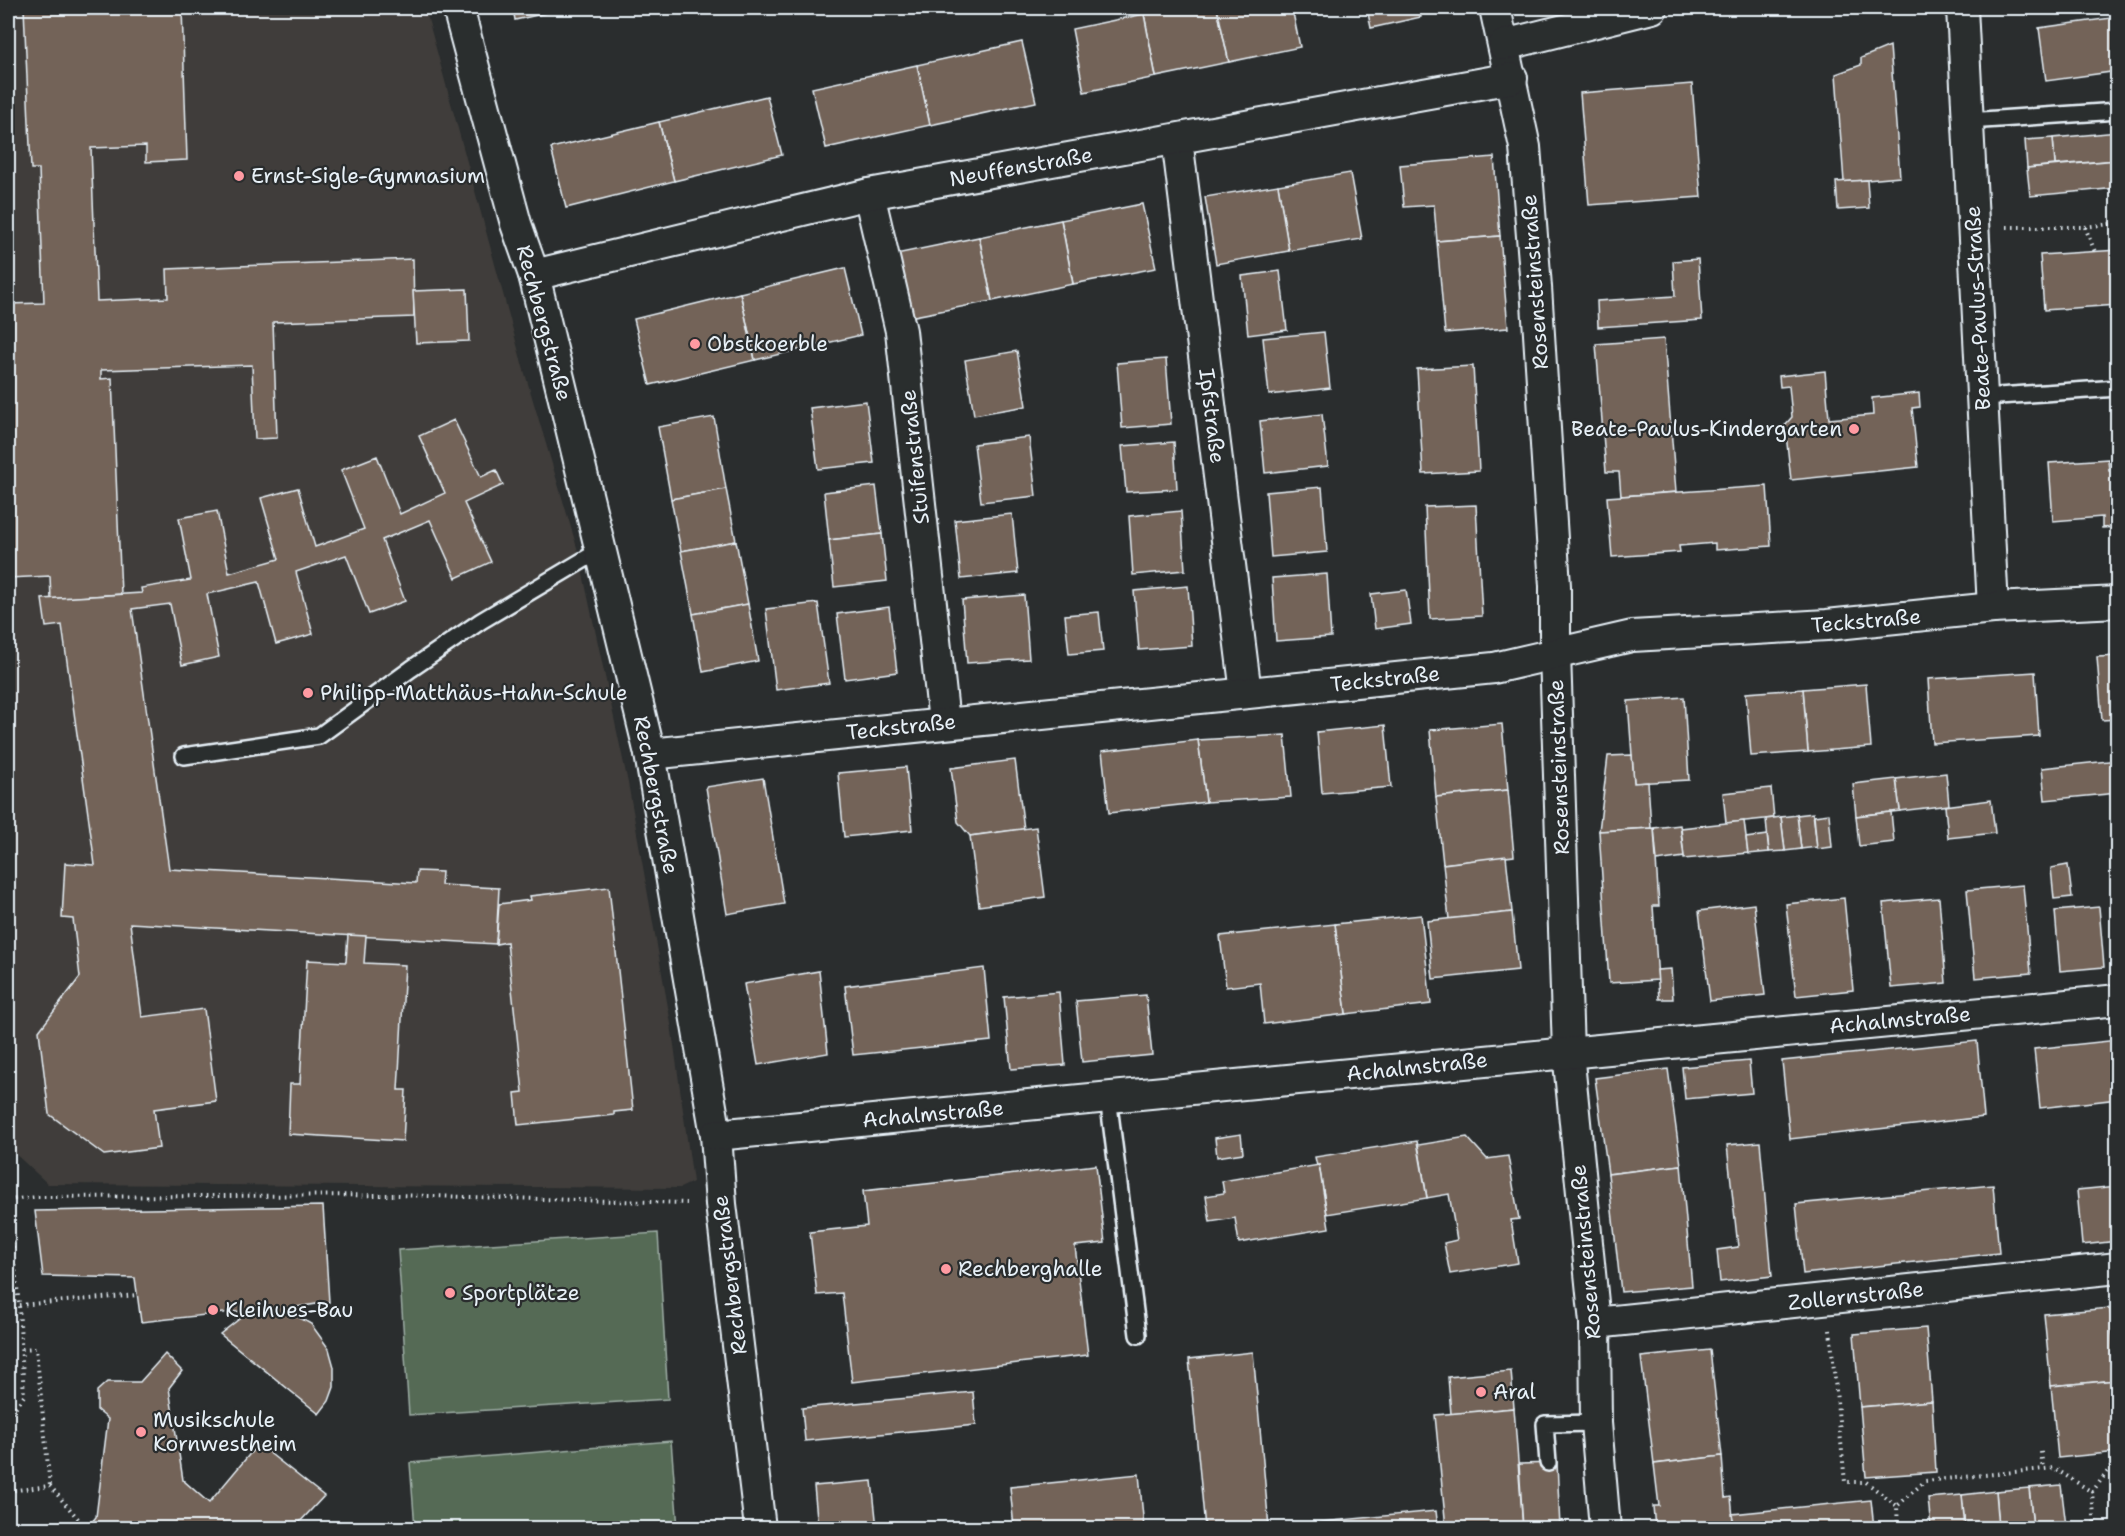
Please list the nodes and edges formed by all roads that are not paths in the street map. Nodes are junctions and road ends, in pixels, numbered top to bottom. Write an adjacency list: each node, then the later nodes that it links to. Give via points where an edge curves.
1 (458, 8): 11 (street, Rechbergstraße, via 516,224)
2 (1496, 8): 5 (street, Rosensteinstraße)
3 (1653, 8): 5 (street)
4 (1962, 8): 8 (street, Beate-Paulus-Straße)
5 (1504, 45): 6 (street, Rosensteinstraße)
6 (1512, 78): 9 (street, Neuffenstraße); 17 (street, Rosensteinstraße, via 1525,147 1536,287 1556,586)
7 (2118, 111): 8 (lane)
8 (1968, 121): 13 (street, Beate-Paulus-Straße)
9 (1177, 139): 10 (street, Neuffenstraße); 18 (street, Ipfstraße)
10 (869, 194): 11 (street, Neuffenstraße); 19 (street, Stuifenstraße, via 902,331)
11 (534, 275): 14 (street, Rechbergstraße)
12 (2118, 388): 13 (lane)
13 (1983, 397): 16 (street, Beate-Paulus-Straße)
14 (602, 549): 20 (street, Rechbergstraße); 21 (lane, via 481,621 319,736)
15 (2118, 602): 16 (street, Teckstraße)
16 (1993, 608): 17 (street, Teckstraße, via 1827,625 1632,636)
17 (1555, 653): 18 (street, Teckstraße, via 1494,668); 23 (street, Rosensteinstraße)
18 (1246, 693): 19 (street, Teckstraße)
19 (944, 722): 20 (street, Teckstraße)
20 (650, 754): 25 (street, Rechbergstraße)
21 (184, 756)
22 (2118, 1000): 23 (street, Achalmstraße)
23 (1568, 1052): 24 (street, Achalmstraße); 27 (street, Rosensteinstraße)
24 (1108, 1097): 25 (street, Achalmstraße); 28 (lane)
25 (716, 1135): 31 (street, Rechbergstraße)
26 (2118, 1268): 27 (street, Zollernstraße)
27 (1595, 1323): 29 (street, Rosensteinstraße)
28 (1138, 1335)
29 (1596, 1423): 30 (lane, via 1545,1424); 32 (street, Rosensteinstraße)
30 (1548, 1463)
31 (760, 1528)
32 (1605, 1528)

